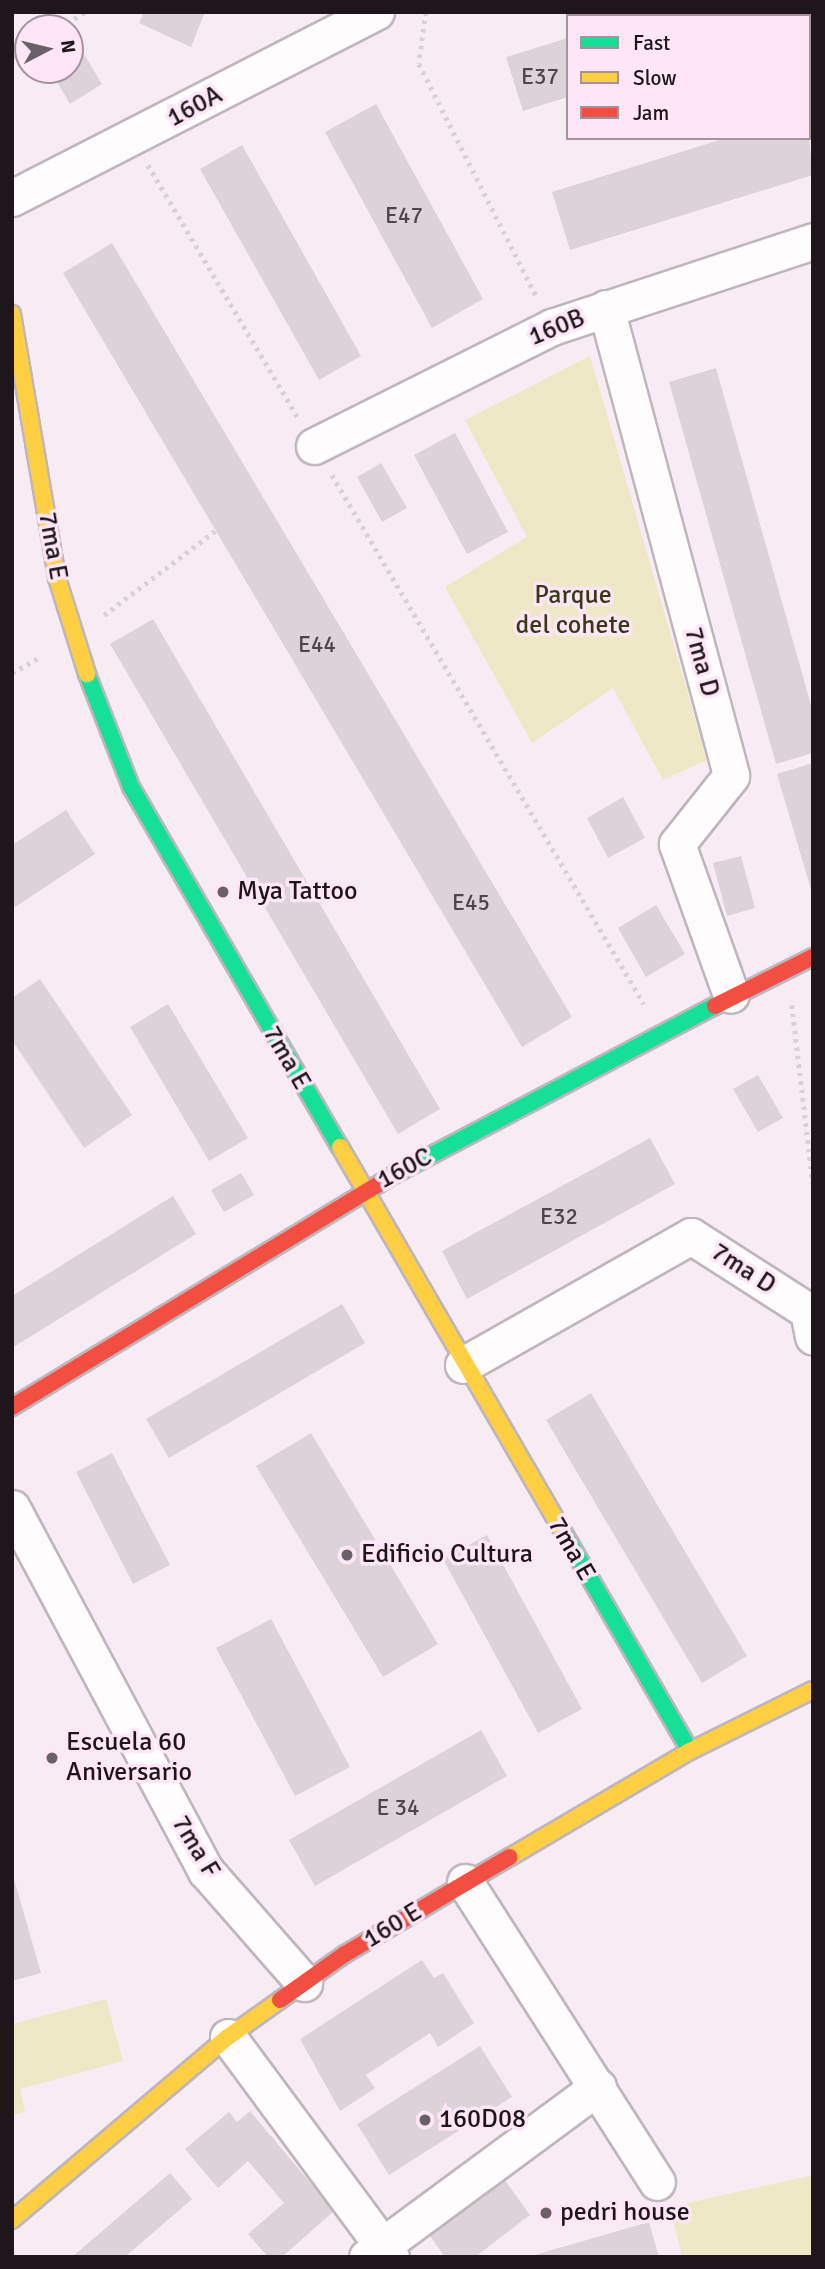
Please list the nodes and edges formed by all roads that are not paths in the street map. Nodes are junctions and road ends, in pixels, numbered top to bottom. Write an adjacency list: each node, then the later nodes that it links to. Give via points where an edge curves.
1 (376, 12): 2 (street, 160A)
2 (12, 198)
3 (813, 241): 4 (street, 160B)
4 (606, 308): 6 (street, 160B, via 552,327); 8 (street, 7ma D, via 732,776 677,844)
5 (12, 314): 9 (street, 7ma E, via 57,579 73,638 131,788)
6 (314, 446)
7 (813, 957): 8 (street, 160C)
8 (731, 995): 9 (street, 160C)
9 (362, 1192): 11 (street, 7ma E); 12 (street, 160C)
10 (813, 1337): 11 (street, 7ma D, via 808,1311 691,1236)
11 (463, 1365): 15 (street, 7ma E)
12 (12, 1407)
13 (12, 1508): 17 (street, 7ma F, via 206,1871)
14 (813, 1690): 15 (street, 160 E)
15 (690, 1751): 16 (street, 160 E)
16 (465, 1882): 17 (street, 160 E); 19 (street)
17 (304, 1983): 18 (street, 160 E)
18 (228, 2037): 21 (street, 160 E); 22 (street)
19 (598, 2087): 20 (street); 22 (street)
20 (657, 2182)
21 (12, 2220)
22 (381, 2253)

